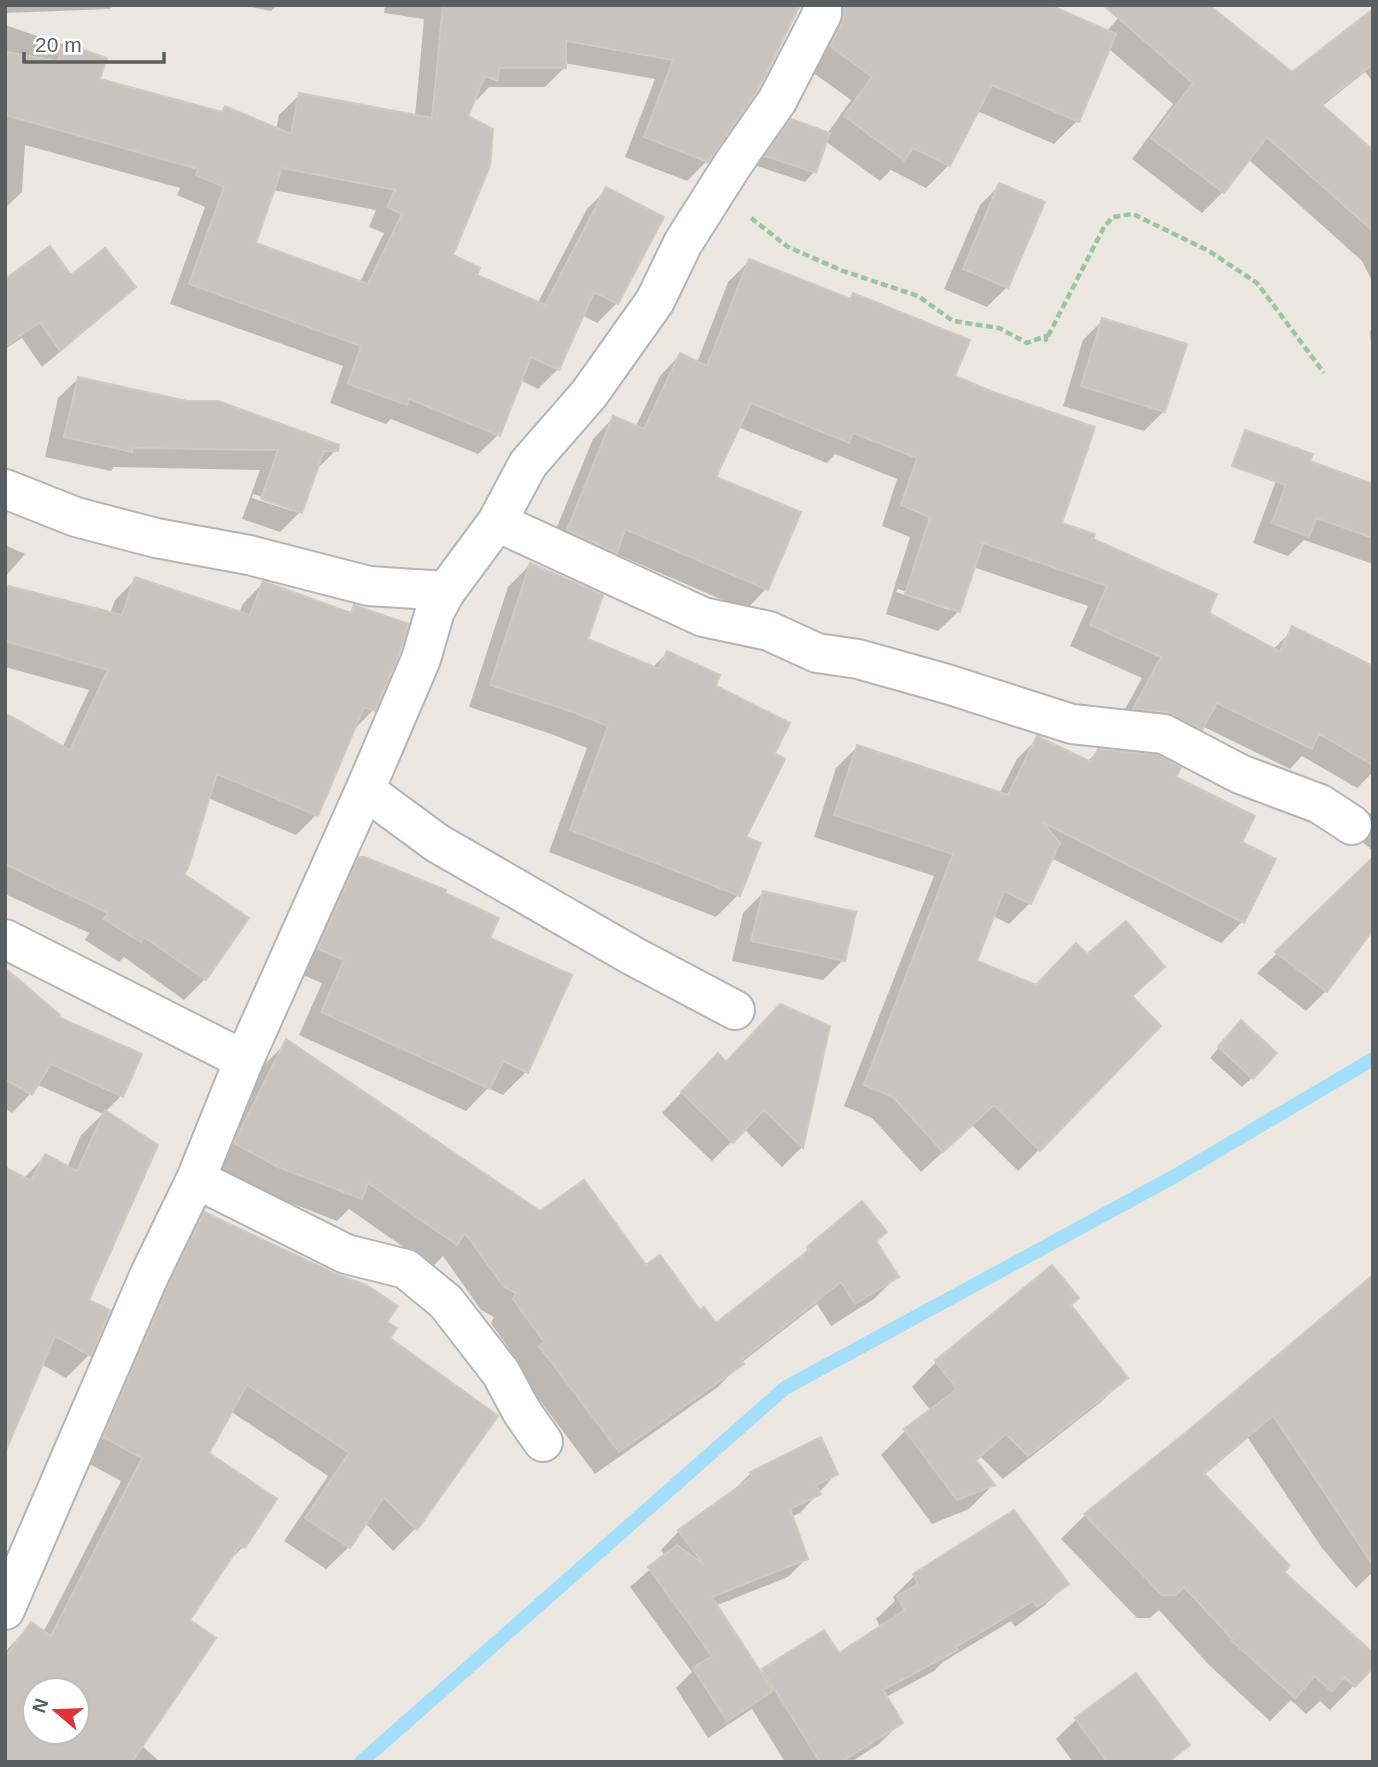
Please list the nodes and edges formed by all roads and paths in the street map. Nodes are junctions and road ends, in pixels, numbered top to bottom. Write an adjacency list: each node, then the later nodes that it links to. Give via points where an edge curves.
1 (822, 5): 2 (street, via 822,14 777,101)
2 (717, 192): 3 (path, via 788,247 918,296 953,321 999,328 1027,343 1046,335 1046,340 1104,226 1112,217 1133,214 1209,251 1257,283); 5 (street, via 683,243 655,301 589,394 528,464)
3 (1324, 373)
4 (5, 489): 6 (street, via 76,517 156,538 249,555 369,586)
5 (497, 522): 6 (street); 8 (street, via 703,617 769,631 817,653 883,666 1072,724 1164,734 1240,774 1320,804)
6 (446, 591): 7 (street)
7 (365, 790): 10 (street, via 437,843); 11 (street)
8 (1352, 825)
9 (5, 939): 11 (street)
10 (735, 1010)
11 (244, 1060): 12 (street)
12 (196, 1179): 13 (street, via 346,1254 406,1269 446,1302); 14 (street, via 149,1276)
13 (543, 1442)
14 (6, 1608)

